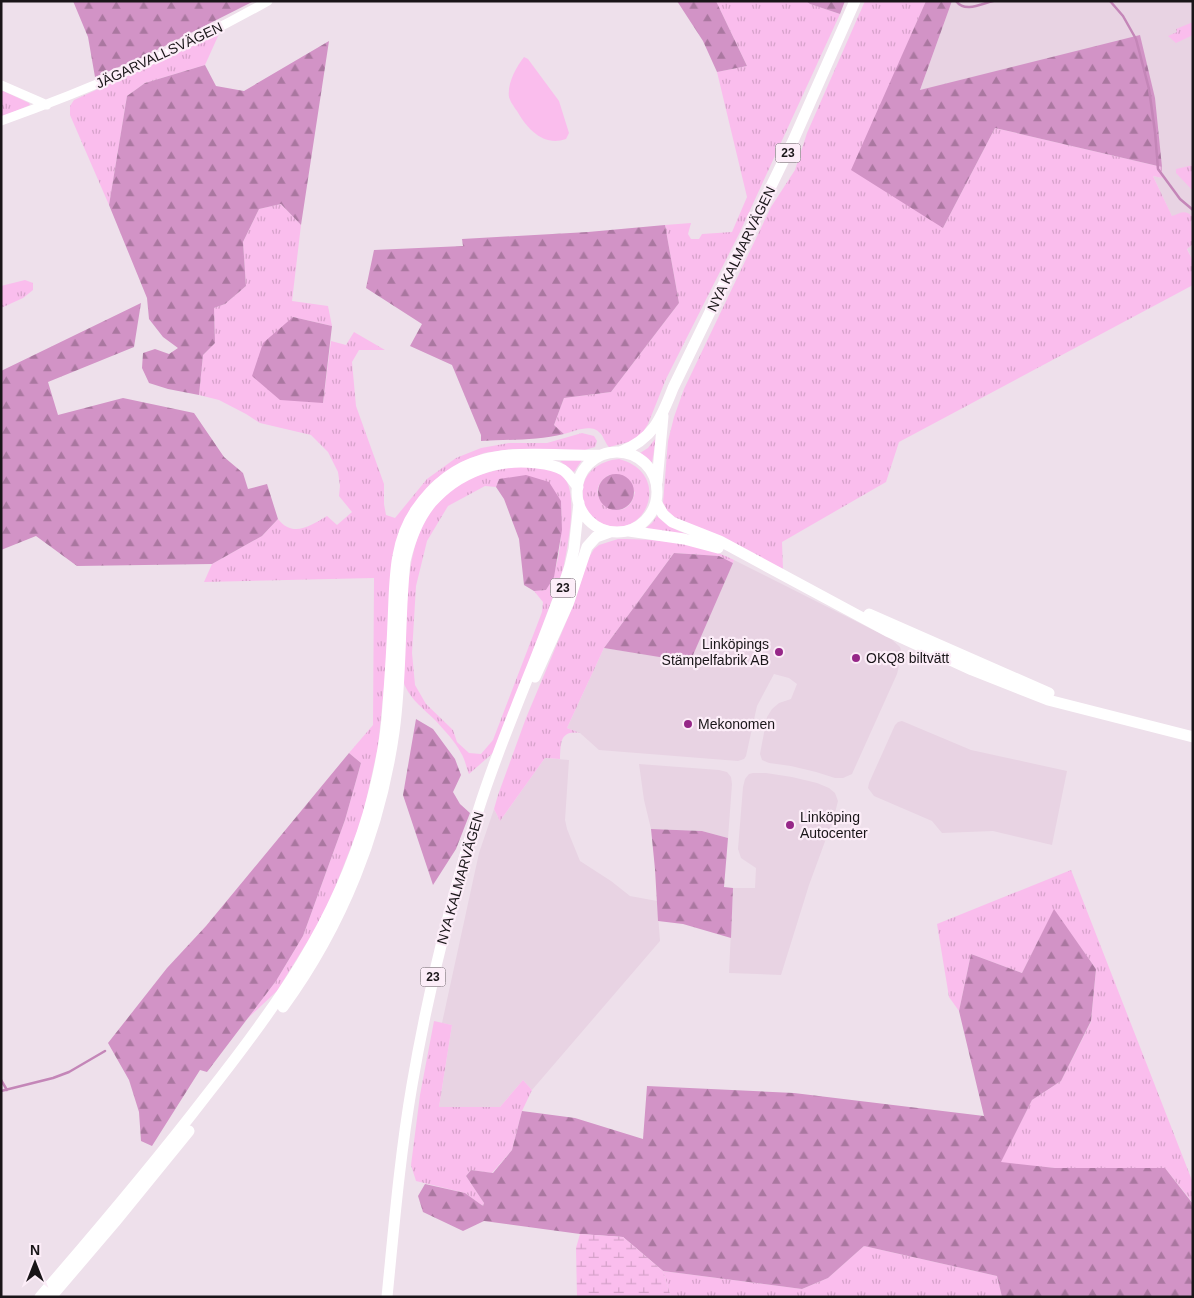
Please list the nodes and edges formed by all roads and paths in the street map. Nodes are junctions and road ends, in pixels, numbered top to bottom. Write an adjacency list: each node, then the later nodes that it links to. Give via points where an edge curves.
1 (268, 1): 4 (street, JÄGARVALLSVÄGEN, via 167,54)
2 (855, 1): 6 (main road, NYA KALMARVÄGEN / 23, via 793,141 680,372)
3 (1, 85): 4 (street)
4 (47, 105): 5 (street, JÄGARVALLSVÄGEN)
5 (1, 121)
6 (663, 414): 7 (main road, NYA KALMARVÄGEN / 23, via 646,438); 10 (main road, NYA KALMARVÄGEN / 23)
7 (620, 452): 8 (main road, 23); 10 (main road, 23, via 645,463)
8 (602, 455): 9 (main road, 23, via 586,468); 17 (main road, via 518,453 483,459 445,478 415,510 397,560 388,710 377,779 362,833 329,915 303,963 243,1048 154,1162)
9 (578, 487): 12 (main road, 23); 18 (main road, via 564,470 551,465 526,461 493,464 458,480 441,493 422,515 405,561 397,704 386,779 362,859 339,914 310,967 231,1077)
10 (657, 487): 11 (main road, 23)
11 (656, 502): 13 (main road, 23, via 646,520); 15 (main road, via 672,522 720,541)
12 (579, 503): 14 (main road, 23, via 590,522); 19 (main road, NYA KALMARVÄGEN / 23, via 570,566 480,806 434,972 412,1086)
13 (629, 531): 14 (main road, 23); 15 (main road, via 692,540)
14 (610, 532): 20 (main road, NYA KALMARVÄGEN / 23, via 596,537 587,547 568,604 537,671 507,749 461,889 417,1086)
15 (749, 558): 16 (main road, via 887,632 972,670 1048,700)
16 (1190, 736)
17 (40, 1297)
18 (51, 1297)
19 (387, 1297)
20 (393, 1297)

